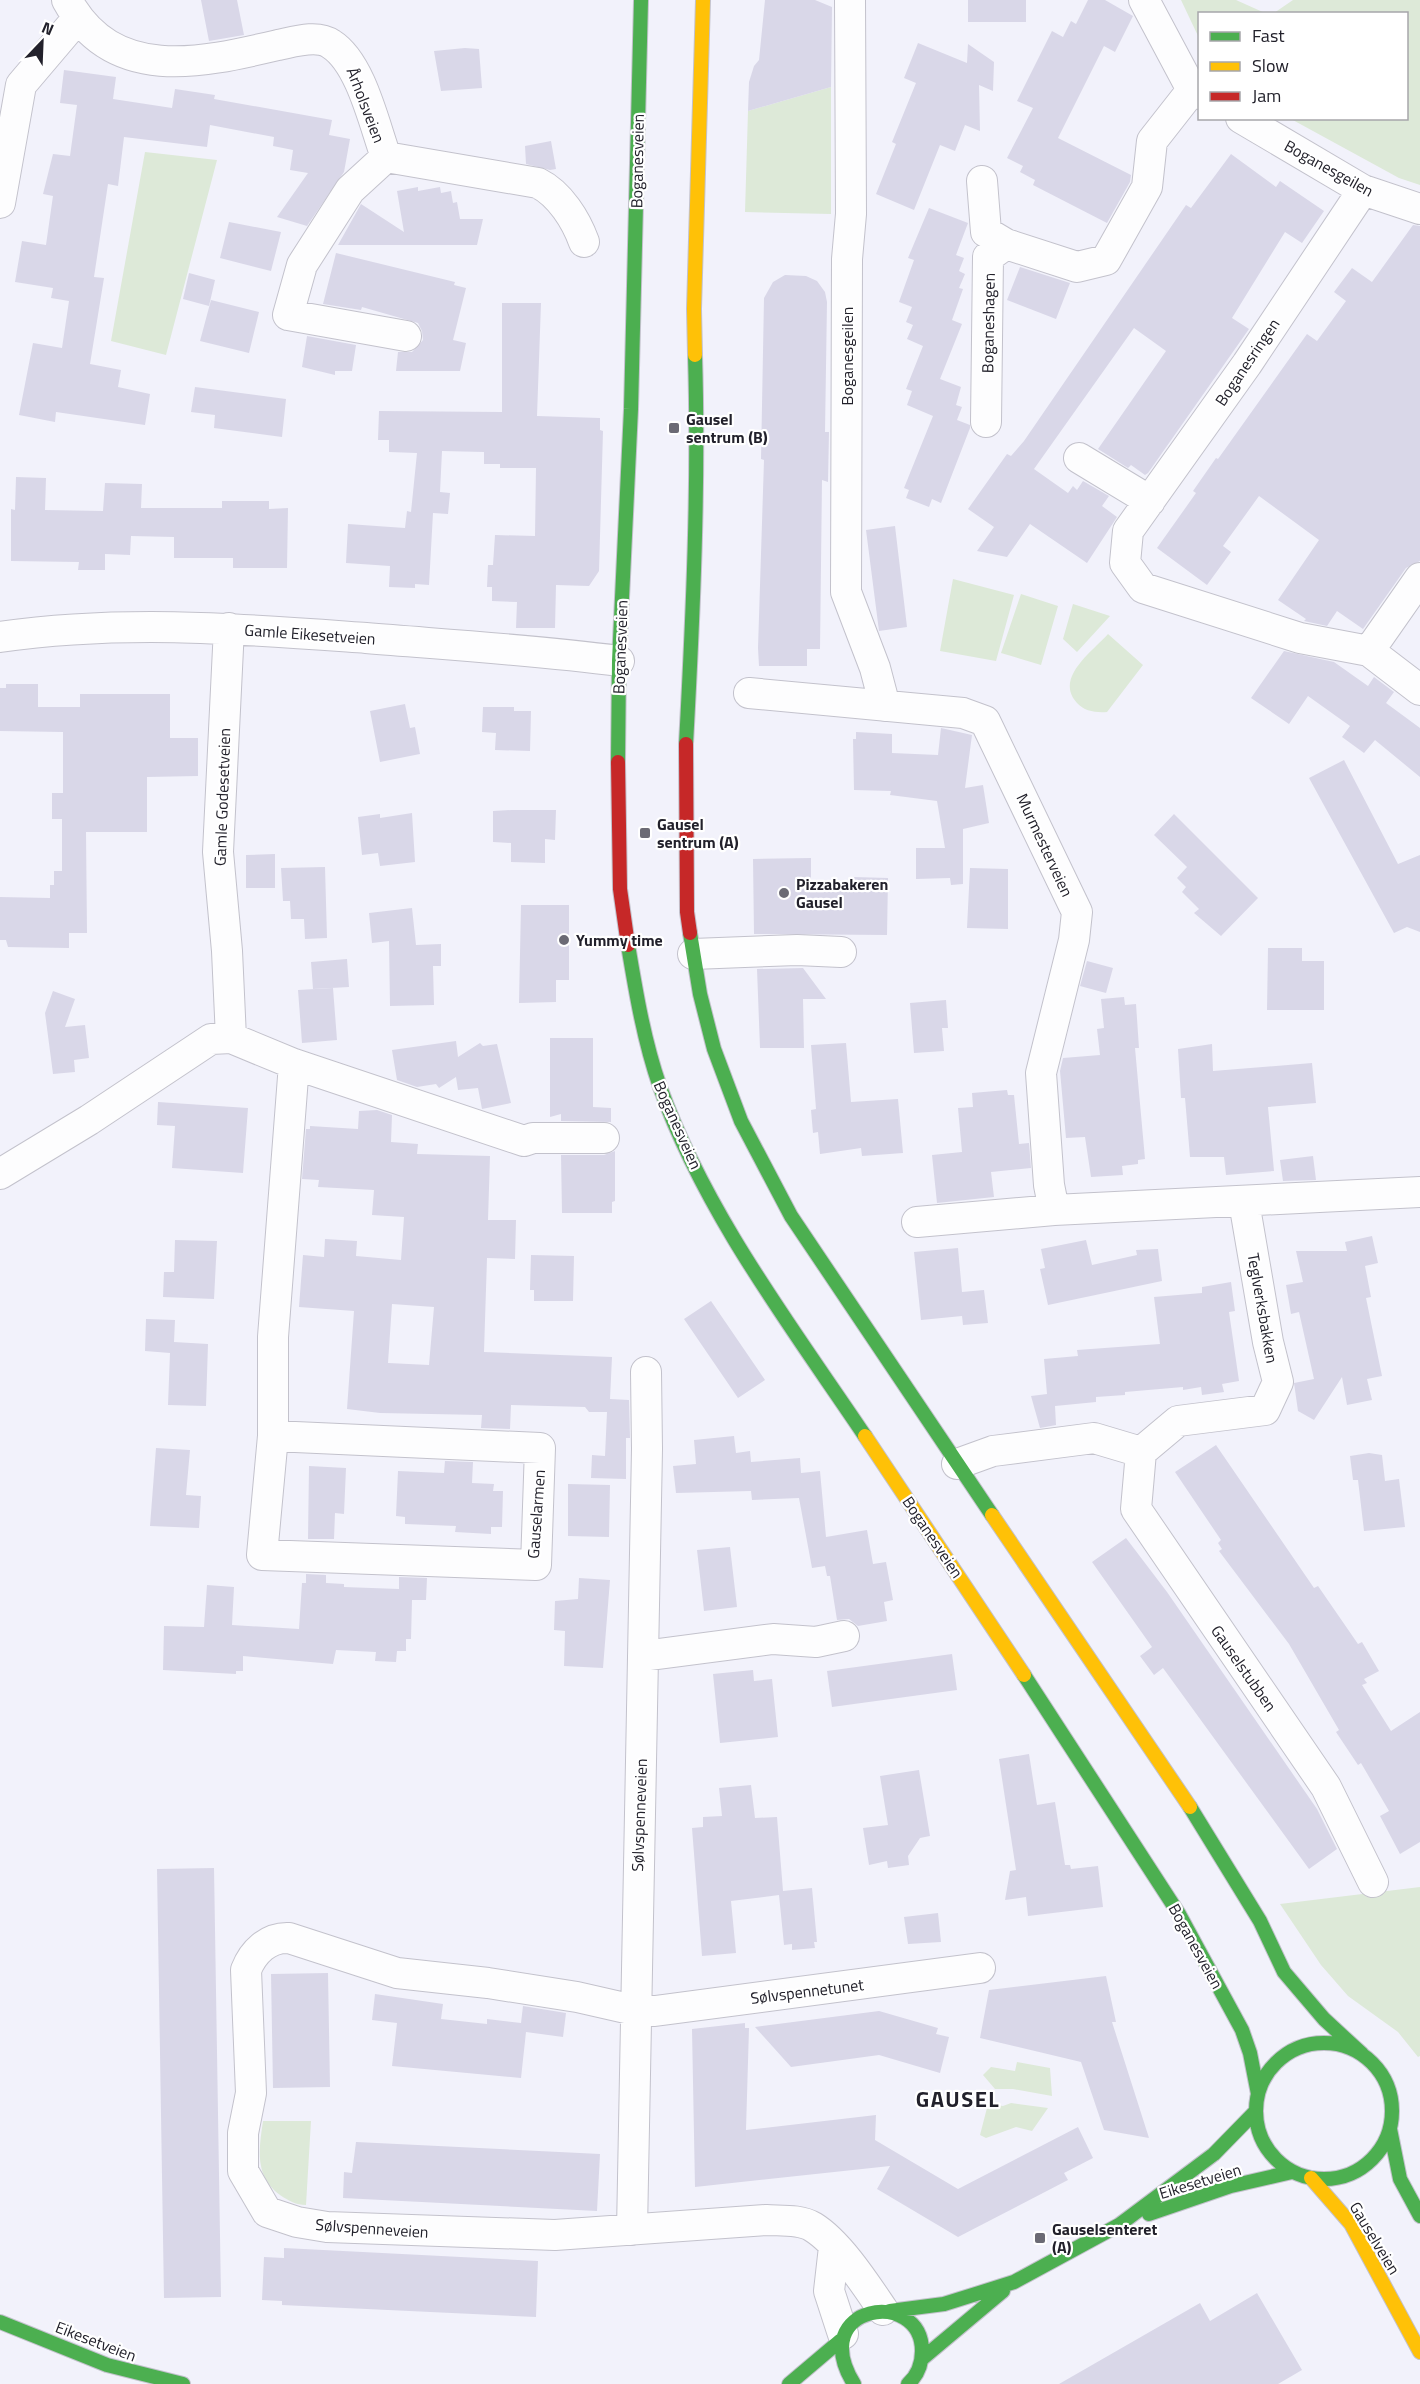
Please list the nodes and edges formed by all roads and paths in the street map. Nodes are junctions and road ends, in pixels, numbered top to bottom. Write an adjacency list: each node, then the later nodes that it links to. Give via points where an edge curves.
1 (641, 0): 23 (main road, Boganesveien, via 631,409)
2 (703, 0): 28 (main road, via 694,309 697,407 692,632 684,770 687,912)
3 (850, 0): 26 (street, Boganesgeilen, via 846,592)
4 (1144, 0): 6 (street)
5 (72, 9): 8 (street, Årholsveien, via 117,52 135,58 200,62 305,39 330,42 352,64); 11 (street, via 21,85)
6 (1196, 92): 14 (street, via 1152,141 1147,187 1106,260 1077,267)
7 (1244, 120): 10 (street, Boganesgeilen)
8 (386, 157): 13 (street, via 538,183 548,188 568,211); 15 (street, Årholsveien, via 350,190 302,265 288,315)
9 (982, 180): 14 (street, via 986,232)
10 (1363, 190): 12 (street, Boganesgeilen); 18 (street, Boganesringen)
11 (0, 203)
12 (1420, 209)
13 (584, 242)
14 (1006, 243): 16 (street, Boganeshagen, via 988,257)
15 (406, 336)
16 (986, 422)
17 (1079, 458): 18 (street)
18 (1150, 501): 22 (street, Boganesringen, via 1128,531 1125,563 1143,588 1300,638)
19 (1420, 578): 22 (street)
20 (229, 628): 21 (street, Gamle Eikesetveien, via 154,625 48,630); 23 (street, Gamle Eikesetveien); 29 (street, Gamle Godesetveien, via 218,852)
21 (0, 637)
22 (1370, 651): 24 (street)
23 (619, 661): 47 (main road, Boganesveien, via 620,889 641,1020 660,1087 687,1150 746,1259 995,1630 1179,1914 1242,2030)
24 (1420, 690)
25 (749, 693): 26 (street, Murmesterveien)
26 (885, 706): 35 (street, Murmesterveien, via 963,713 985,722 1077,912 1074,940 1041,1073)
27 (841, 952): 28 (street)
28 (693, 954): 40 (main road, via 714,1049 763,1165 827,1270)
29 (231, 1038): 30 (street); 32 (street, via 211,1039)
30 (294, 1064): 31 (street, via 524,1141); 38 (street, Gauselarmen, via 273,1337)
31 (604, 1138)
32 (0, 1174)
33 (1420, 1192): 34 (street)
34 (1244, 1202): 35 (street); 39 (street, Teglverksbakken, via 1278,1382 1265,1410 1178,1421)
35 (1054, 1210): 36 (street)
36 (917, 1222)
37 (646, 1372): 42 (street, Sølvspenneveien)
38 (273, 1436): 38 (street, Gauselarmen, via 262,1555 536,1565 540,1448)
39 (1141, 1452): 40 (street, via 1094,1438 993,1451); 43 (street, Gauselstubben, via 1136,1509 1326,1787)
40 (957, 1464): 46 (main road, via 1183,1795 1260,1921 1284,1972)
41 (844, 1636): 42 (street, via 816,1642 773,1639)
42 (644, 1656): 45 (street, Sølvspenneveien)
43 (1373, 1882)
44 (980, 1968): 45 (street, Sølvspennetunet, via 684,2009)
45 (634, 2010): 54 (street, Sølvspenneveien); 54 (street, Sølvspenneveien, via 577,1997 397,1973 289,1938 276,1937 251,1958 246,1970 251,2093 243,2133 243,2171 267,2212 297,2222 381,2231 555,2235)
46 (1362, 2054): 47 (main road, via 1340,2044 1315,2043 1292,2051 1276,2062); 49 (main road, via 1389,2087 1393,2108)
47 (1258, 2094): 48 (main road)
48 (1255, 2112): 50 (main road, via 1265,2147); 53 (main road, Eikesetveien, via 1214,2154)
49 (1390, 2129): 51 (main road, via 1383,2146 1357,2171 1335,2179); 52 (main road, via 1400,2179)
50 (1292, 2172): 51 (main road); 53 (main road, Eikesetveien, via 1231,2186)
51 (1311, 2178): 60 (main road, Gauselveien, via 1351,2224)
52 (1420, 2216)
53 (1119, 2225): 56 (main road, Eikesetveien)
54 (632, 2230): 55 (street, via 791,2221 812,2227)
55 (834, 2247): 57 (street); 59 (street, via 829,2291)
56 (1014, 2282): 57 (main road, Eikesetveien, via 944,2304); 61 (main road, Eikesetveien)
57 (886, 2311): 59 (main road, Eikesetveien, via 867,2313 853,2321); 61 (main road, via 904,2317 915,2328 922,2342)
58 (0, 2322): 62 (main road, Eikesetveien, via 107,2366)
59 (842, 2337): 63 (main road); 64 (main road, via 839,2356)
60 (1420, 2352)
61 (923, 2358): 65 (main road)
62 (183, 2384)
63 (789, 2384)
64 (854, 2384)
65 (908, 2384)

